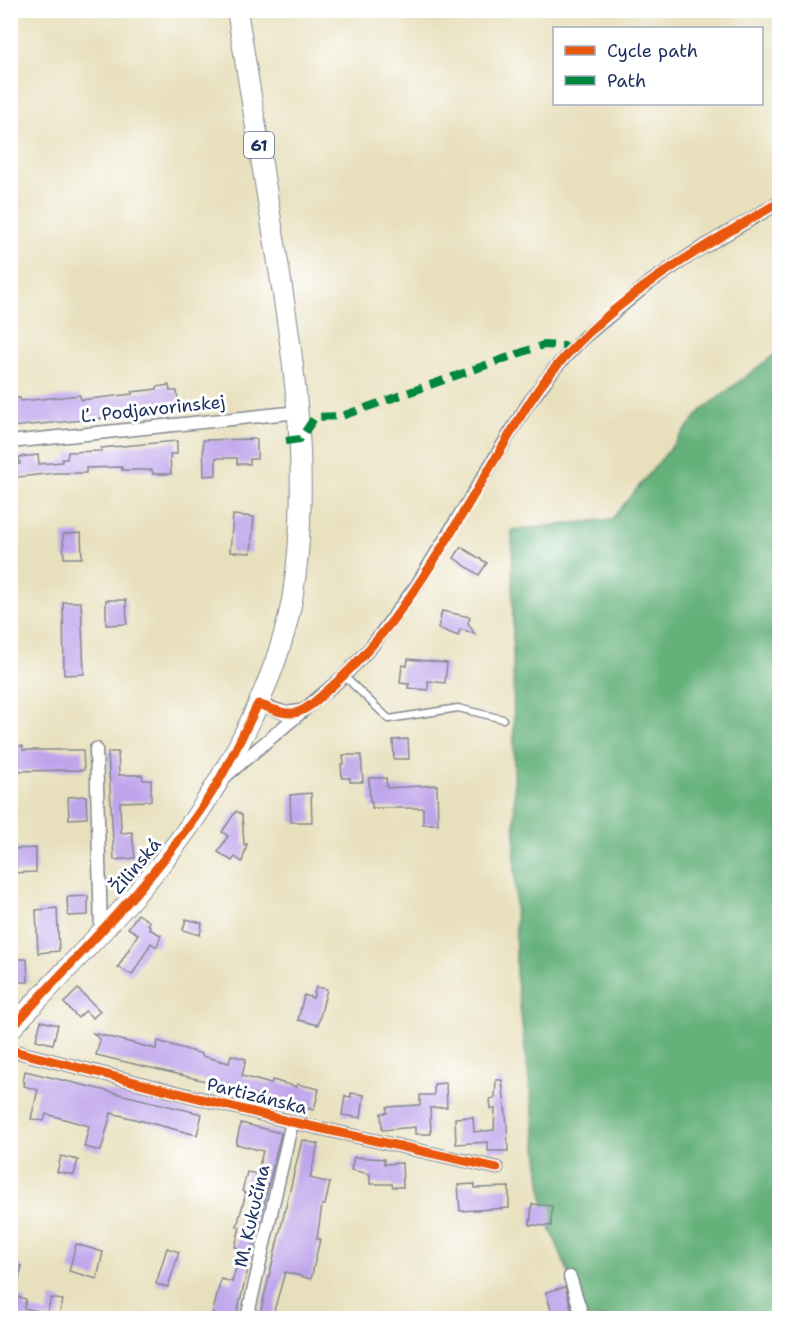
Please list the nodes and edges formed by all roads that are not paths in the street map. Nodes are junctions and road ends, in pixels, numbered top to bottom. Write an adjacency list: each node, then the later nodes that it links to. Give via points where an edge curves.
1 (237, 10): 3 (main road, 61)
2 (780, 202): 5 (street, via 649,283 583,338 554,369 528,404 417,585)
3 (299, 412): 4 (street, Ľ. Podjavorinskej); 6 (main road, Žilinská / 61, via 302,473 293,596 278,653)
4 (10, 441)
5 (344, 676): 7 (street); 8 (lane, via 389,719 458,708)
6 (258, 704): 7 (street, via 286,713); 10 (main road, Žilinská / 61)
7 (301, 711): 10 (street)
8 (503, 718)
9 (96, 749): 11 (street, Žilinská)
10 (218, 783): 11 (main road, Žilinská / 61, via 155,871)
11 (101, 931): 12 (main road, Žilinská / 61)
12 (10, 1030)
13 (10, 1050): 14 (street, Partizánska)
14 (292, 1122): 15 (street, Partizánska); 17 (street, M. Kukučína)
15 (497, 1168)
16 (570, 1277): 18 (street)
17 (247, 1318)
18 (583, 1318)

